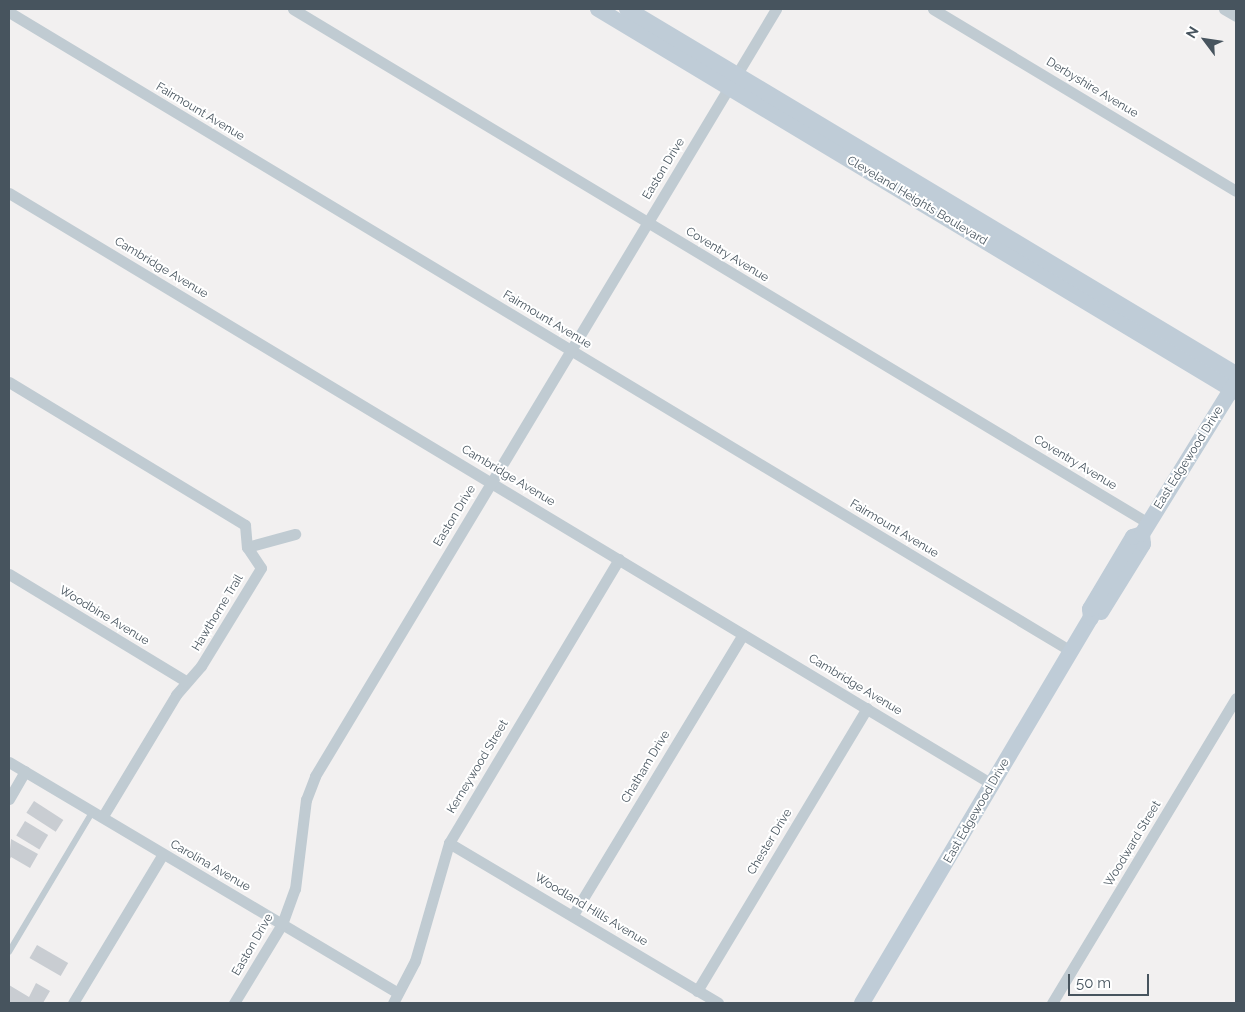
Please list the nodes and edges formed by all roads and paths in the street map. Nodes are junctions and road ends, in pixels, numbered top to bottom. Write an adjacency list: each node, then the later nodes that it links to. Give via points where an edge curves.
1 (293, 9): 12 (street, Coventry Avenue)
2 (598, 9): 9 (street, Cleveland Heights Boulevard)
3 (627, 9): 9 (street, Cleveland Heights Boulevard)
4 (776, 9): 9 (street, Easton Drive)
5 (933, 9): 10 (street, Derbyshire Avenue)
6 (1224, 9): 8 (street)
7 (9, 12): 13 (street, Fairmount Avenue)
8 (1236, 16)
9 (732, 81): 12 (street, Easton Drive); 15 (street, Cleveland Heights Boulevard)
10 (1236, 191)
11 (9, 193): 16 (street, Cambridge Avenue)
12 (648, 224): 13 (street, Easton Drive); 17 (street, Coventry Avenue)
13 (571, 351): 16 (street, Easton Drive); 23 (street, Fairmount Avenue)
14 (9, 382): 19 (street, Hawthorne Trail, via 245,525)
15 (1235, 384): 17 (street, East Edgewood Drive)
16 (492, 482): 20 (street, Cambridge Avenue); 35 (street, Easton Drive, via 315,776 306,800 296,889)
17 (1145, 528): 23 (street, East Edgewood Drive, via 1133,537 1090,609 1091,618)
18 (295, 534): 19 (street)
19 (247, 547): 24 (street, Hawthorne Trail, via 261,568 201,666)
20 (618, 559): 22 (street, Cambridge Avenue); 32 (street, Kerneywood Street)
21 (9, 574): 24 (street, Woodbine Avenue)
22 (743, 634): 26 (street, Cambridge Avenue); 34 (street, Chatham Drive)
23 (1071, 651): 29 (street, East Edgewood Drive)
24 (186, 681): 31 (street, Hawthorne Trail)
25 (1236, 698): 43 (street, Woodward Street)
26 (867, 708): 29 (street, Cambridge Avenue); 37 (street, Chester Drive)
27 (9, 762): 28 (street, Carolina Avenue)
28 (25, 772): 30 (street); 31 (street, Carolina Avenue)
29 (992, 784): 42 (street, East Edgewood Drive)
30 (9, 799)
31 (98, 813): 33 (street, Carolina Avenue); 36 (lane)
32 (449, 843): 34 (street, Woodland Hills Avenue); 38 (street, Kerneywood Street, via 414,961)
33 (163, 854): 35 (street, Carolina Avenue); 39 (street)
34 (573, 915): 37 (street, Woodland Hills Avenue)
35 (282, 924): 38 (street, Carolina Avenue); 40 (street, Easton Drive)
36 (9, 952)
37 (697, 991): 41 (street, Woodland Hills Avenue)
38 (396, 998)
39 (73, 1003)
40 (234, 1003)
41 (718, 1003)
42 (862, 1003)
43 (1052, 1003)

